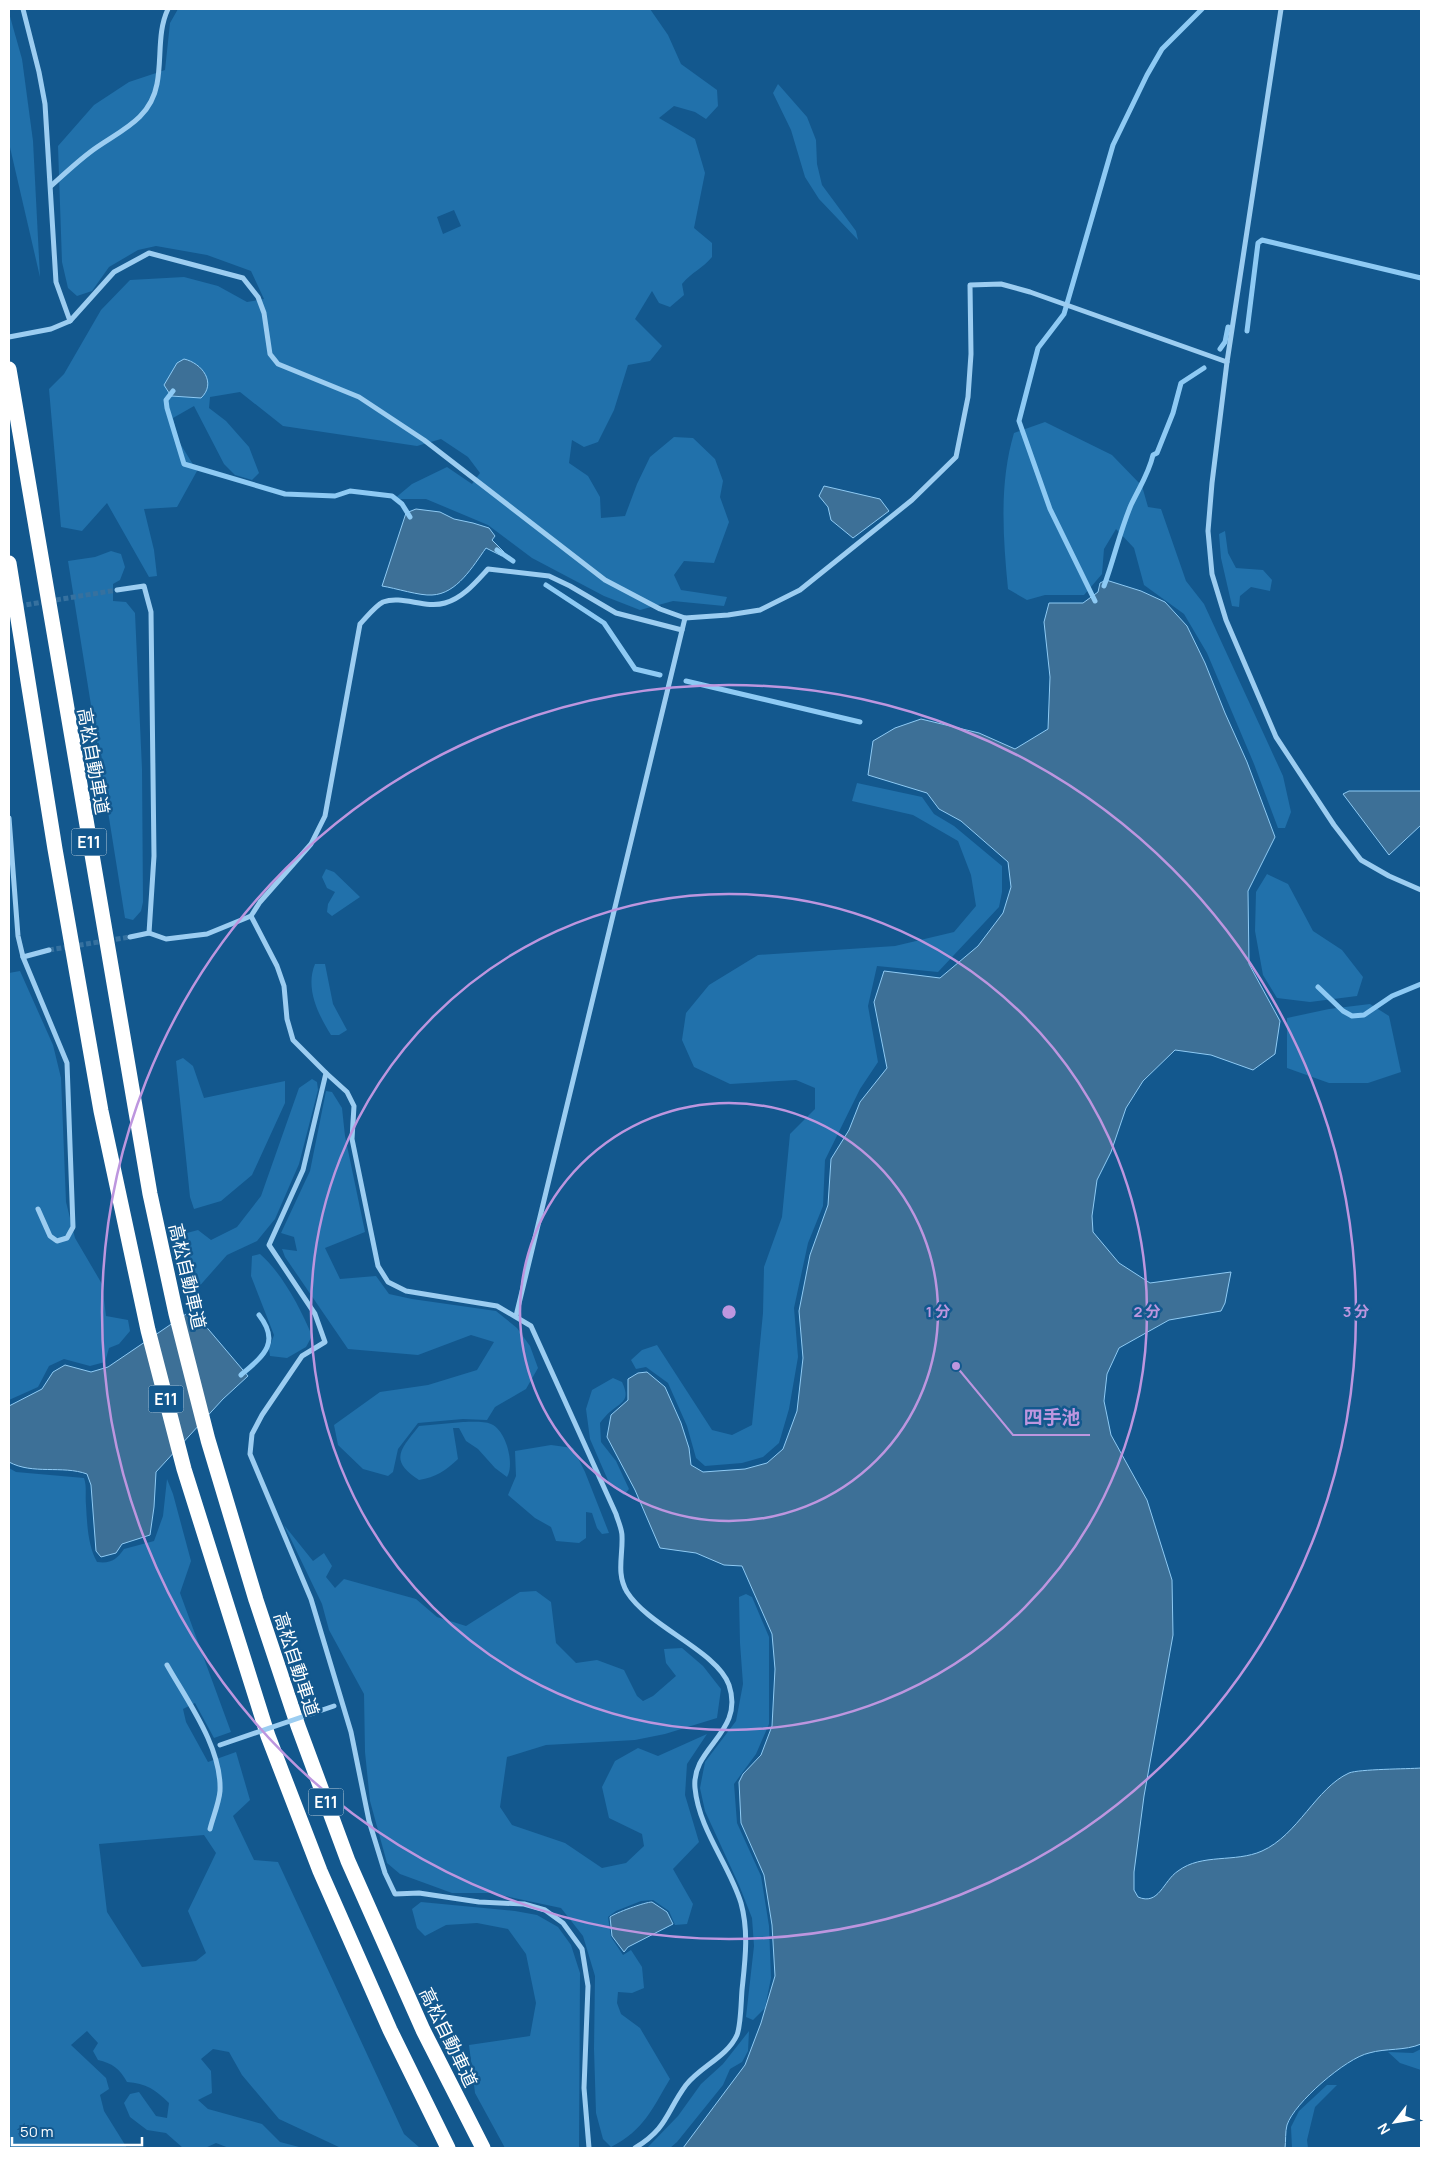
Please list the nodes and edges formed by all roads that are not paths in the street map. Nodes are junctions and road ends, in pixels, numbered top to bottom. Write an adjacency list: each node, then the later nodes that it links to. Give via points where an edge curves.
1 (23, 9): 4 (street, via 45,104)
2 (168, 9): 4 (street, via 162,19 157,86 147,110 135,123 89,153)
3 (1281, 9): 8 (street)
4 (51, 186): 5 (street, via 56,282)
5 (70, 321): 6 (street, via 51,329); 14 (street, via 114,272 149,253 243,278 258,297 270,354 278,364 359,397 424,440 605,580)
6 (9, 337)
7 (9, 360): 9 (highway, 高松自動車道)
8 (1227, 362): 14 (street, via 1001,284 970,285 968,397 956,456 912,500 800,590 760,610); 17 (street, via 1208,531 1212,574 1226,620 1276,737 1334,825 1361,860)
9 (10, 373): 31 (highway, 高松自動車道 / E11, via 148,1184 208,1440 256,1600 348,1861 423,2030)
10 (9, 563): 13 (highway, E11)
11 (9, 573): 13 (highway)
12 (117, 590): 19 (street, via 144,586 151,612 154,856)
13 (16, 605): 30 (highway, E11, via 101,1111 148,1330 184,1469 268,1736 310,1844 390,2030)
14 (684, 618): 15 (street)
15 (682, 630): 18 (street, via 616,613 549,576 488,569 464,593 446,603 382,603 360,624 325,816 311,844); 25 (street)
16 (9, 818): 22 (street, via 18,936)
17 (1421, 890)
18 (251, 916): 19 (street, via 207,934 166,939); 23 (street, via 284,986 286,1019 293,1040)
19 (149, 933): 20 (street)
20 (130, 937)
21 (49, 950): 22 (street)
22 (24, 956): 24 (street, via 67,1063 73,1227 67,1238 57,1241 50,1236)
23 (326, 1073): 25 (street, via 347,1092 354,1106 352,1139 378,1266 388,1282 406,1292 497,1306); 27 (street, via 303,1170 269,1245 315,1314 325,1342 302,1356 262,1415 252,1434 250,1454 311,1599)
24 (38, 1209)
25 (516, 1316): 33 (street, via 531,1326 541,1344 616,1514 622,1536 620,1571 627,1591 668,1631 717,1665 729,1685 732,1713 722,1733 702,1758 695,1786 700,1813 741,1903 747,1942 737,2034 725,2052 686,2084 662,2127)
26 (168, 1665): 28 (street)
27 (343, 1702): 28 (street, bridge); 32 (street, via 369,1822 395,1894 419,1893 545,1910 563,1923 582,1949 588,1986 584,2088)
28 (213, 1748): 29 (street, via 220,1793)
29 (210, 1829)
30 (448, 2148)
31 (483, 2148)
32 (589, 2148)
33 (635, 2148)

